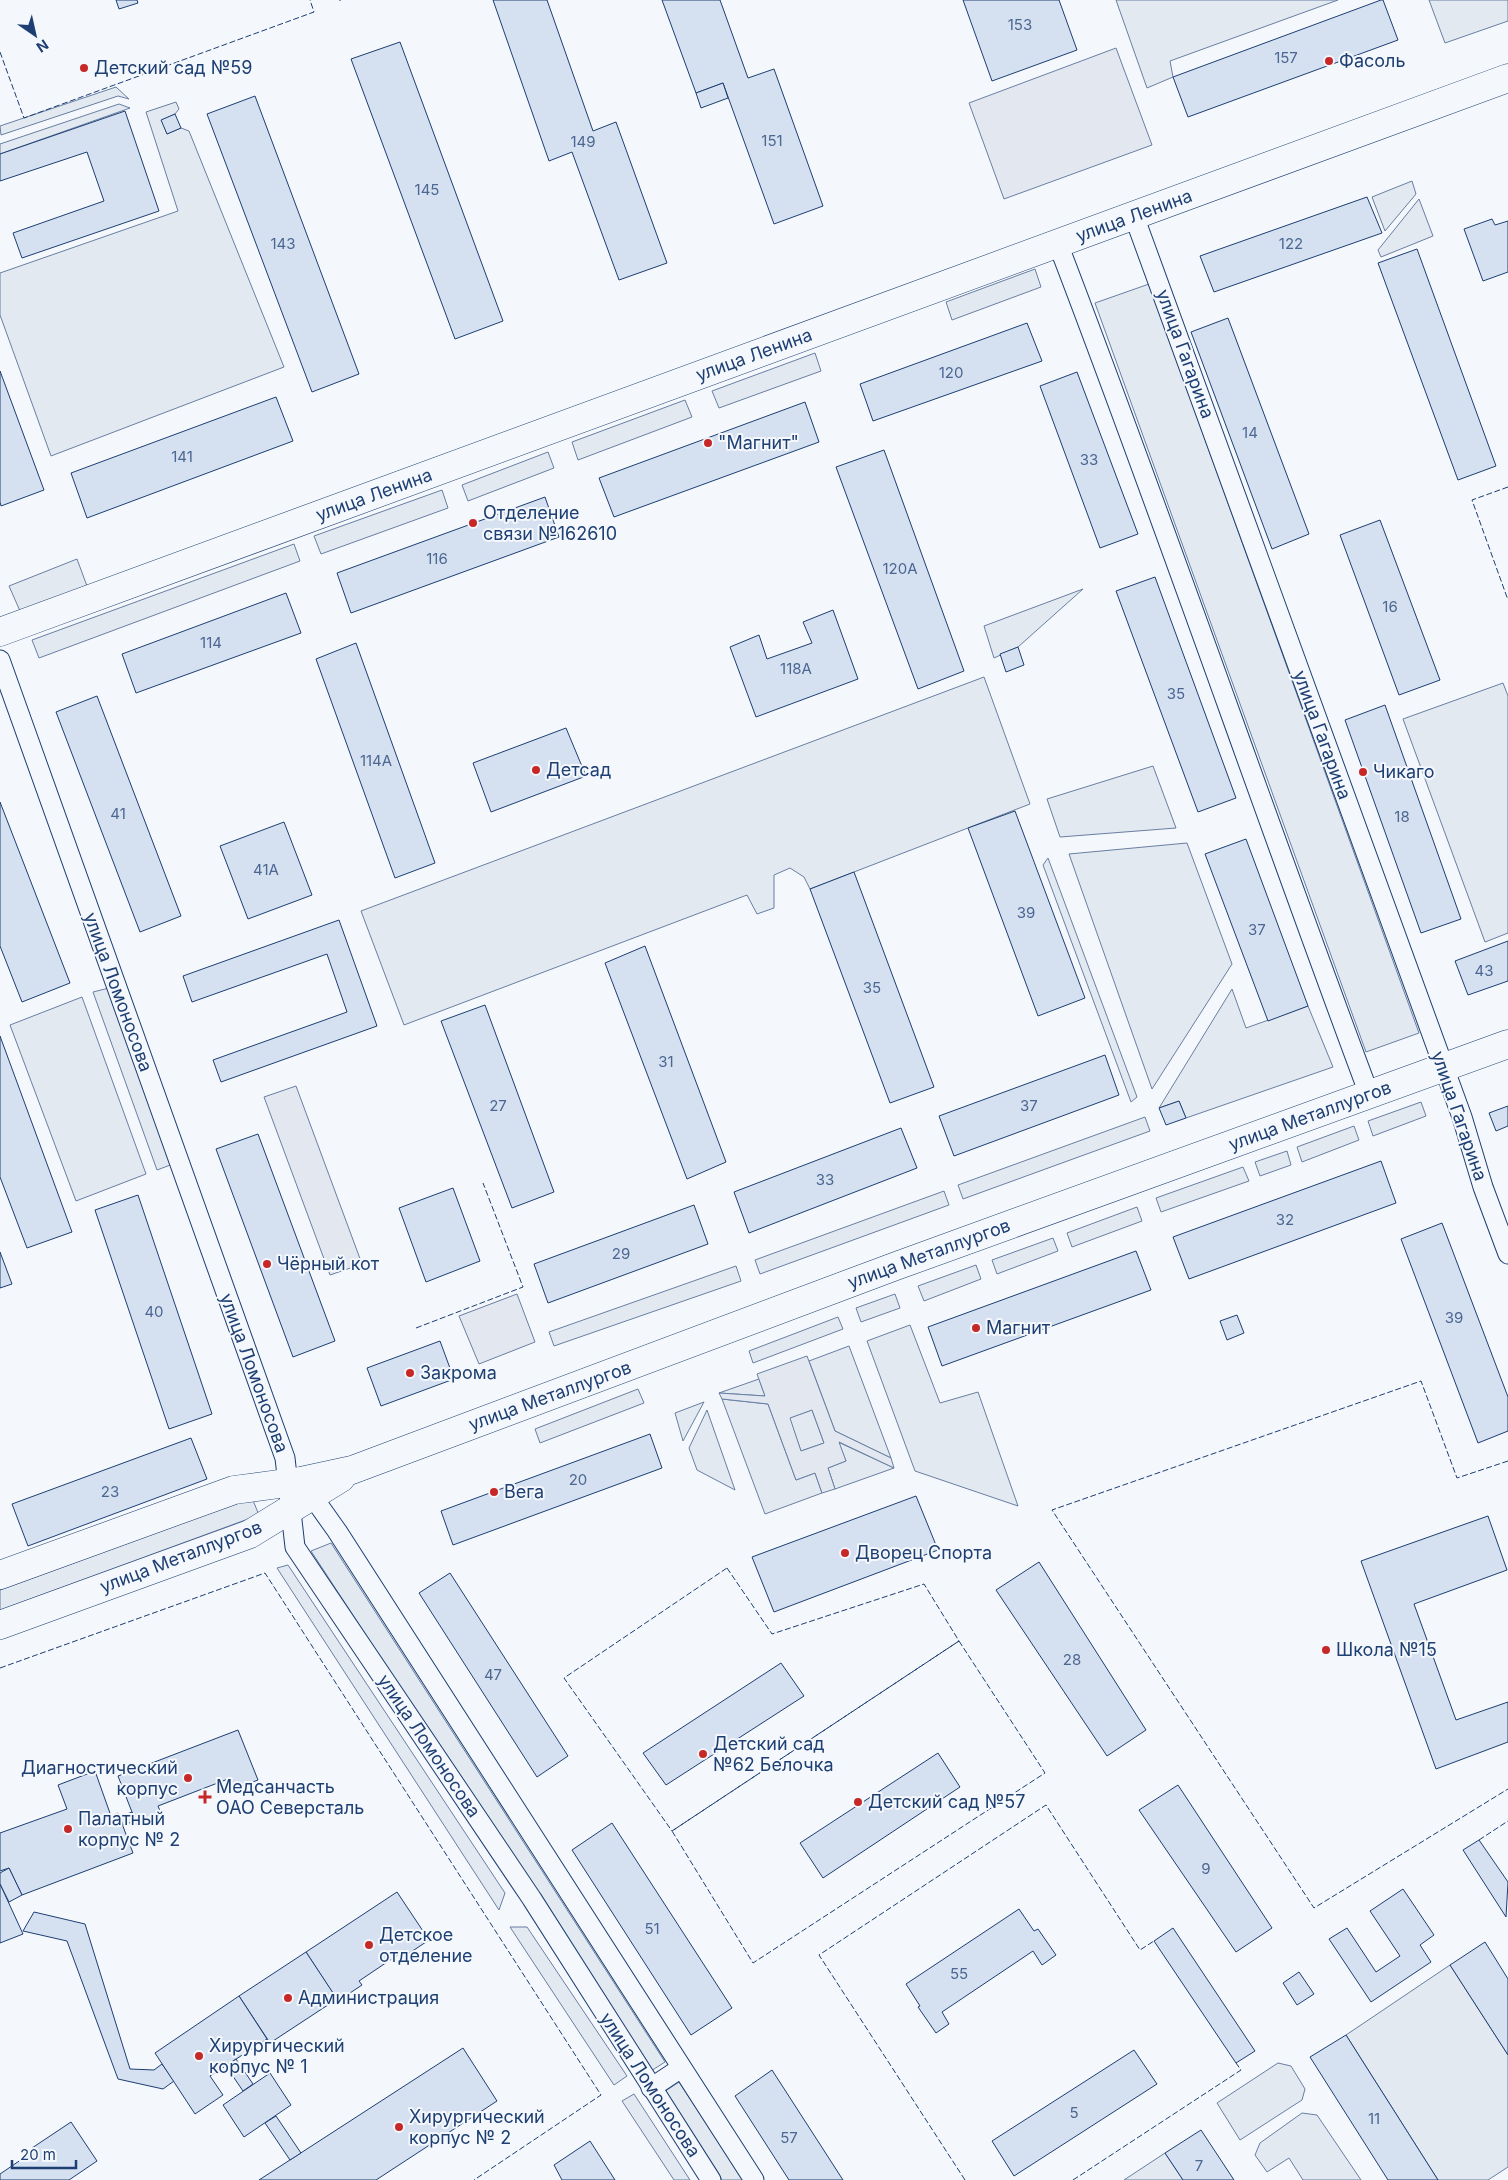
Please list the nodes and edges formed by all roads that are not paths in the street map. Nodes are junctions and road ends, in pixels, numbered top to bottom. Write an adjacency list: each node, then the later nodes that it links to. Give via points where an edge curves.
1 (1508, 78): 2 (street, улица Ленина)
2 (1134, 216): 3 (street, улица Ленина); 7 (street, улица Гагарина)
3 (1058, 244): 4 (street, улица Ленина); 8 (street)
4 (0, 632)
5 (0, 660): 10 (street, улица Ломоносова)
6 (1508, 1044): 7 (street, улица Металлургов)
7 (1444, 1069): 8 (street, улица Металлургов); 9 (street, улица Гагарина)
8 (1369, 1094): 10 (street, улица Металлургов, via 880,1272 352,1470)
9 (1508, 1254)
10 (295, 1486): 11 (street, улица Металлургов, via 234,1490); 12 (street, улица Металлургов, via 250,1534); 13 (street, улица Ломоносова, via 348,1547); 14 (street, улица Ломоносова, via 295,1548 532,1899)
11 (0, 1575)
12 (0, 1625)
13 (681, 2068): 14 (street); 16 (street, улица Ломоносова)
14 (651, 2088): 15 (street, улица Ломоносова)
15 (711, 2180)
16 (754, 2180)

